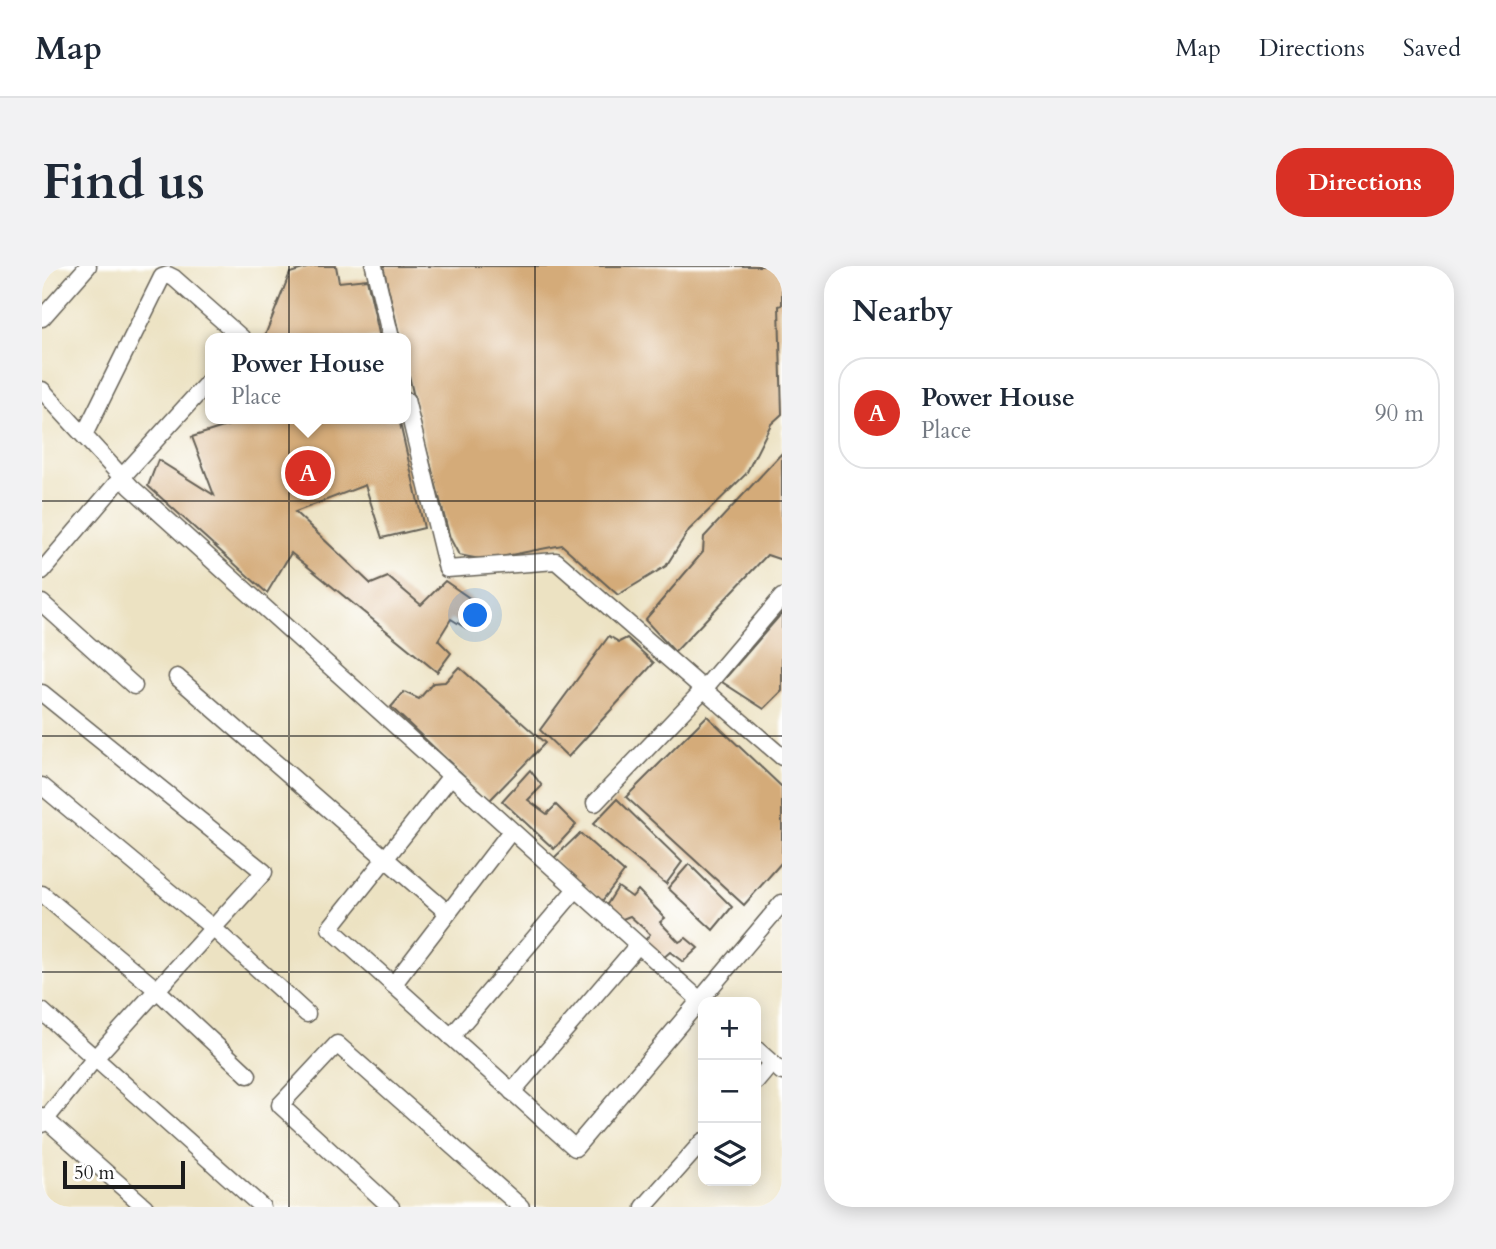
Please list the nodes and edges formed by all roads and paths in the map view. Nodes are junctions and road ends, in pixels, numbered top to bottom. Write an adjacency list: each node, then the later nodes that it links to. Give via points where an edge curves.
1 (88, 266): 3 (street)
2 (374, 266): 5 (street)
3 (42, 318)
4 (240, 333): 9 (street, via 174,278 162,277)
5 (390, 333)
6 (205, 386): 10 (street)
7 (42, 390): 9 (street)
8 (411, 421): 16 (street, via 447,569 555,561)
9 (84, 435): 10 (street)
10 (122, 477): 11 (street); 19 (street)
11 (42, 571)
12 (782, 597): 16 (street)
13 (42, 603): 15 (street)
14 (177, 677): 23 (street)
15 (134, 686)
16 (703, 690): 18 (street); 21 (street)
17 (42, 693): 28 (street, via 264,872)
18 (782, 757)
19 (451, 776): 22 (street); 23 (street)
20 (42, 786): 28 (street)
21 (595, 803)
22 (512, 831): 24 (street); 27 (street)
23 (386, 858): 27 (street); 30 (street, via 330,928)
24 (576, 889): 29 (street); 37 (street)
25 (42, 894): 31 (street)
26 (782, 903): 32 (street)
27 (449, 913): 30 (street)
28 (213, 928): 31 (street); 36 (street)
29 (638, 945): 33 (street); 43 (street)
30 (393, 985): 37 (street)
31 (156, 989): 39 (street); 41 (street)
32 (704, 997)
33 (698, 998)
34 (698, 1004): 43 (street, via 575,1148)
35 (42, 1011): 39 (street)
36 (307, 1014)
37 (451, 1037): 43 (street)
38 (761, 1054): 40 (street)
39 (95, 1058): 44 (street); 47 (street)
40 (777, 1068): 42 (street)
41 (248, 1075)
42 (761, 1079)
43 (512, 1092)
44 (43, 1120): 46 (street)
45 (698, 1147): 50 (street)
46 (145, 1207)
47 (262, 1207)
48 (391, 1207): 49 (street, via 280,1105 337,1044)
49 (521, 1207)
50 (644, 1207)

